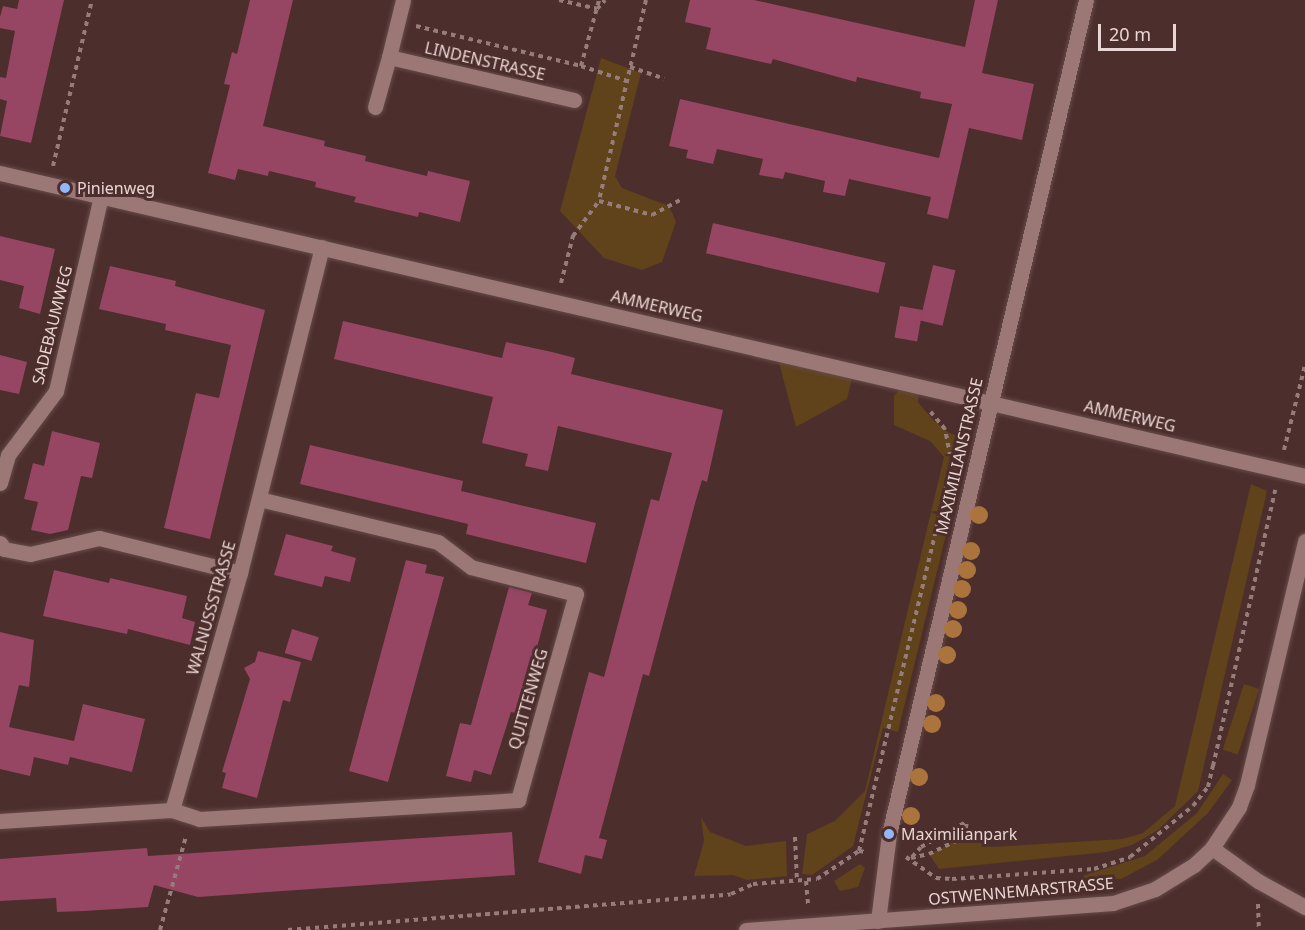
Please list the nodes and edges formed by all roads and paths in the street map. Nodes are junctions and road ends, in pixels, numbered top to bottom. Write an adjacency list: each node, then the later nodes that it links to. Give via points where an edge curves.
1 (92, 0): 18 (path)
2 (403, 0): 9 (street)
3 (559, 0): 8 (path)
4 (599, 0): 8 (path)
5 (604, 0): 8 (path)
6 (646, 0): 12 (path)
7 (1086, 0): 25 (street, MAXIMILIANSTRASSE)
8 (597, 9): 11 (path)
9 (398, 22): 10 (street); 11 (path)
10 (389, 57): 15 (street, LINDENSTRASSE); 16 (street)
11 (581, 66): 14 (path)
12 (630, 67): 13 (path); 14 (path)
13 (664, 78)
14 (627, 81): 21 (path)
15 (574, 100)
16 (375, 107)
17 (0, 173): 18 (street, AMMERWEG)
18 (48, 184): 19 (street, AMMERWEG)
19 (101, 196): 22 (street, AMMERWEG); 29 (street, SADEBAUMWEG, via 56,391 8,455)
20 (682, 199): 21 (path, via 652,215)
21 (599, 201): 23 (path, via 573,236)
22 (322, 247): 23 (street, AMMERWEG); 30 (street, WALNUSSSTRASSE)
23 (557, 302): 25 (street, AMMERWEG)
24 (1305, 365): 27 (path)
25 (990, 402): 27 (street, AMMERWEG); 38 (street, MAXIMILIANSTRASSE)
26 (925, 406): 40 (path, via 945,429 952,465 859,851 817,879)
27 (1280, 470): 28 (street, AMMERWEG); 39 (path, via 1208,787 1193,807 1130,857 1094,869 952,879 936,878)
28 (1305, 476)
29 (0, 483)
30 (259, 499): 33 (street, WALNUSSSTRASSE); 34 (street, QUITTENWEG, via 438,542 471,567 576,594 573,605 518,800 199,819)
31 (1305, 541): 37 (street, OSTWENNEMARSTRASSE, via 1247,785 1239,807)
32 (0, 543): 33 (street, via 4,549 30,554 99,538)
33 (240, 573): 34 (street, WALNUSSSTRASSE)
34 (172, 810): 35 (street); 43 (path, via 186,833)
35 (0, 821)
36 (795, 837): 40 (path)
37 (1212, 848): 41 (street); 42 (street, OSTWENNEMARSTRASSE, via 1194,865 1155,889 1113,903)
38 (885, 855): 39 (path); 42 (street, MAXIMILIANSTRASSE)
39 (911, 858): 39 (path, via 921,847 967,822 964,837)
40 (797, 881): 44 (path, via 753,884 731,894)
41 (1305, 907)
42 (878, 921): 45 (street, OSTWENNEMARSTRASSE)
43 (160, 930)
44 (288, 930)
45 (746, 930)

